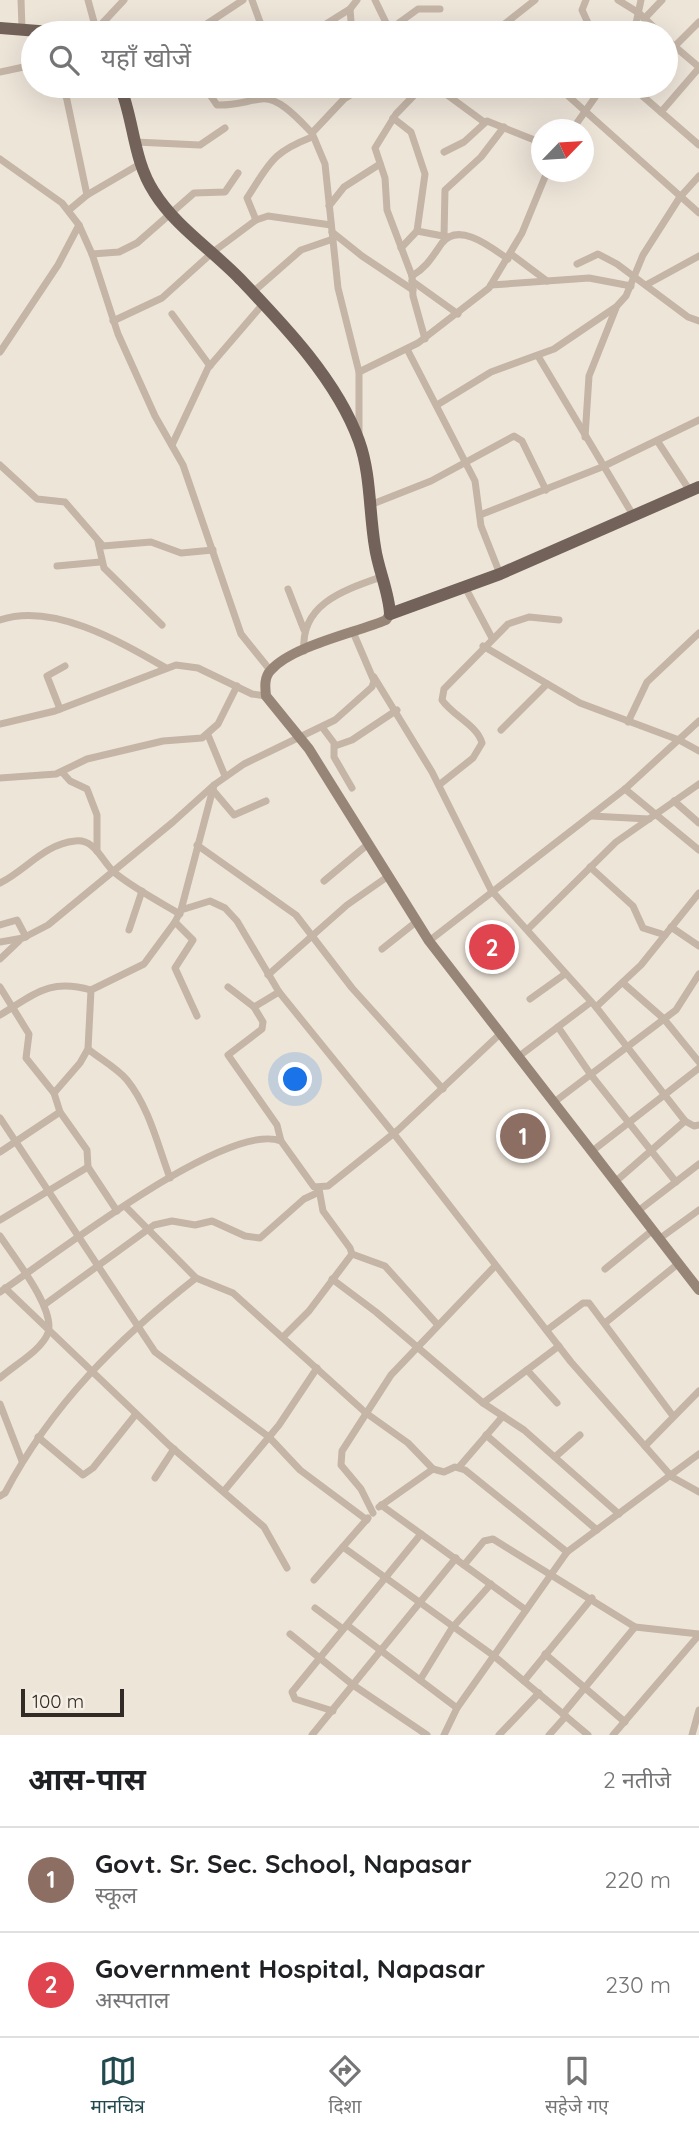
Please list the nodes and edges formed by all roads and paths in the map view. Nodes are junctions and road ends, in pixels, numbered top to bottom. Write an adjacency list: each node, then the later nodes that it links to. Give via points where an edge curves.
1 (21, 0): 16 (street)
2 (88, 0): 17 (street)
3 (124, 0): 18 (street)
4 (243, 0): 19 (street)
5 (252, 0): 20 (street)
6 (357, 0): 13 (street)
7 (375, 0): 23 (street)
8 (535, 0): 25 (street)
9 (586, 0): 26 (street, via 582,10)
10 (618, 0): 15 (street)
11 (641, 0): 15 (street)
12 (662, 0): 15 (street)
13 (350, 9): 21 (street); 22 (street)
14 (440, 9): 24 (street, via 418,9)
15 (641, 16): 27 (street); 28 (street)
16 (22, 21)
17 (94, 21)
18 (106, 21)
19 (211, 21)
20 (260, 21)
21 (331, 21)
22 (351, 21)
23 (385, 21)
24 (403, 21)
25 (508, 21)
26 (587, 21)
27 (639, 21)
28 (647, 21)
29 (699, 22): 32 (street)
30 (0, 27): 31 (main road)
31 (21, 28)
32 (678, 43)
33 (678, 50): 34 (street)
34 (699, 67): 37 (street)
35 (21, 68): 36 (street)
36 (0, 72)
37 (678, 92)
38 (67, 98): 68 (street)
39 (123, 98): 59 (main road)
40 (212, 98): 42 (street, via 217,105)
41 (264, 98): 57 (street)
42 (264, 98)
43 (346, 98): 57 (street)
44 (412, 98): 52 (street)
45 (451, 98): 54 (street)
46 (569, 98): 50 (street)
47 (594, 98): 50 (street)
48 (645, 98): 51 (street)
49 (673, 98): 51 (street)
50 (583, 112): 53 (street); 69 (street)
51 (661, 112): 60 (street)
52 (393, 118): 64 (street, via 376,148); 76 (street, via 411,132 425,174)
53 (579, 119)
54 (484, 122): 55 (street); 61 (street, via 464,142)
55 (504, 127): 58 (street); 78 (street, via 481,157 445,190)
56 (225, 128): 59 (street, via 200,145)
57 (312, 135): 70 (street, via 325,164); 74 (street, via 284,148 272,160 247,198)
58 (531, 139)
59 (135, 142): 63 (main road)
60 (699, 145)
61 (444, 152)
62 (0, 159): 71 (street)
63 (140, 164): 68 (street); 73 (main road)
64 (380, 164): 70 (street, via 344,187); 79 (street, via 387,210)
65 (238, 173): 73 (street, via 225,192 194,193)
66 (699, 176): 69 (street)
67 (543, 182): 83 (street)
68 (87, 195): 71 (street)
69 (680, 197): 72 (street); 87 (street, via 643,255)
70 (329, 206): 77 (street)
71 (69, 210): 75 (street)
72 (699, 213)
73 (172, 214): 80 (main road); 81 (street, via 127,248)
74 (256, 220): 77 (street, via 268,216); 80 (street)
75 (79, 225): 81 (street); 100 (street)
76 (418, 231): 78 (street); 79 (street)
77 (332, 232): 90 (street); 91 (street, via 301,250); 103 (street, via 338,288)
78 (446, 237): 83 (street, via 475,238); 85 (street, via 427,266)
79 (401, 248): 85 (street)
80 (213, 252): 91 (main road); 96 (street, via 162,298)
81 (92, 254): 96 (street)
82 (699, 256): 89 (street)
83 (509, 257): 86 (street); 88 (street)
84 (577, 264): 87 (street, via 598,254)
85 (412, 278): 90 (street); 95 (street)
86 (547, 281): 87 (street); 88 (street)
87 (632, 282): 89 (street); 93 (street)
88 (491, 285): 95 (street)
89 (646, 285): 97 (street)
90 (413, 290): 98 (street)
91 (253, 292): 92 (main road)
92 (262, 304): 102 (street); 107 (main road, via 336,397)
93 (616, 307): 101 (street); 106 (street, via 589,376)
94 (172, 314): 102 (street)
95 (458, 314): 98 (street)
96 (113, 321): 109 (street)
97 (699, 321)
98 (425, 339): 99 (street)
99 (407, 349): 103 (street); 104 (street)
100 (0, 352)
101 (538, 356): 104 (street, via 491,372); 106 (street)
102 (210, 366): 109 (street)
103 (359, 372): 107 (street)
104 (437, 405): 110 (street)
105 (699, 420): 108 (street)
106 (585, 438): 112 (street)
107 (359, 442): 115 (main road)
108 (658, 442): 112 (street); 113 (street)
109 (172, 444): 119 (street)
110 (466, 462): 114 (street, via 514,436 522,441); 115 (street, via 422,486); 116 (street, via 478,491)
111 (0, 465): 118 (street, via 37,499 65,502)
112 (602, 467): 114 (street); 117 (street)
113 (695, 489): 117 (main road)
114 (547, 490): 116 (street)
115 (370, 505): 123 (main road)
116 (480, 515): 122 (street)
117 (633, 516): 122 (main road)
118 (98, 542): 119 (street, via 111,547 152,542 181,553); 120 (street)
119 (213, 550): 139 (street, via 240,634)
120 (100, 562): 121 (street); 130 (street)
121 (57, 566)
122 (500, 574): 124 (main road)
123 (381, 577): 127 (main road); 131 (street, via 331,596)
124 (465, 587): 127 (main road); 134 (street)
125 (288, 589): 131 (street)
126 (0, 610): 128 (street)
127 (390, 614): 132 (main road, via 386,620)
128 (3, 619): 138 (street, via 24,616 82,625)
129 (559, 620): 134 (street, via 518,619)
130 (162, 625)
131 (304, 630): 136 (street)
132 (353, 632): 136 (main road); 140 (street)
133 (699, 633): 147 (street, via 647,682)
134 (492, 638): 135 (street)
135 (483, 646): 141 (street); 160 (street, via 441,693 446,706 475,731 482,744)
136 (304, 651): 139 (main road)
137 (65, 666): 144 (street, via 47,676)
138 (166, 668): 142 (street, via 181,664 198,668); 144 (street)
139 (270, 670): 143 (main road)
140 (374, 677): 145 (street); 149 (street, via 372,687)
141 (547, 684): 147 (street, via 580,704); 150 (street)
142 (237, 686): 143 (street); 151 (street)
143 (266, 696): 152 (main road)
144 (60, 709): 148 (street)
145 (397, 710): 154 (street); 160 (street)
146 (699, 721): 153 (street)
147 (628, 722): 153 (street)
148 (0, 724)
149 (322, 727): 152 (street); 154 (street)
150 (501, 730)
151 (208, 735): 156 (street, via 88,759); 157 (street)
152 (300, 736): 157 (street); 170 (main road)
153 (679, 740): 155 (street); 163 (street)
154 (335, 746): 162 (street, via 334,757)
155 (699, 751)
156 (62, 772): 158 (street); 172 (street, via 87,789 97,815)
157 (225, 776): 161 (street)
158 (0, 778)
159 (699, 784): 164 (street)
160 (439, 785): 178 (street)
161 (213, 787): 165 (street, via 234,815); 169 (street); 174 (street)
162 (352, 789)
163 (625, 789): 166 (street); 167 (street)
164 (674, 800): 167 (street); 168 (street)
165 (266, 802)
166 (590, 816): 167 (street); 178 (street)
167 (654, 817): 171 (street); 173 (street, via 616,842)
168 (699, 823)
169 (197, 845): 181 (street); 188 (street, via 284,905)
170 (367, 845): 175 (main road); 176 (street)
171 (699, 850)
172 (97, 851): 174 (street); 177 (street, via 85,842 73,841 37,856)
173 (590, 867): 186 (street); 189 (street, via 634,906 643,928)
174 (114, 872): 179 (street); 190 (street, via 48,925)
175 (387, 877): 183 (main road); 188 (street)
176 (324, 881)
177 (0, 883)
178 (491, 890): 186 (street); 191 (street)
179 (142, 891): 181 (street); 187 (street)
180 (699, 893): 185 (street)
181 (180, 912): 182 (street); 198 (street, via 204,901 225,908)
182 (175, 922): 202 (street, via 144,964); 209 (street, via 193,940 175,968)
183 (416, 922): 191 (main road); 194 (street)
184 (0, 925): 190 (street, via 17,920)
185 (671, 927): 189 (street); 193 (street)
186 (528, 929): 196 (street)
187 (128, 930)
188 (313, 936): 198 (street); 219 (street, via 352,988)
189 (665, 936): 199 (street)
190 (24, 937): 192 (street); 195 (street)
191 (429, 941): 212 (main road)
192 (0, 942)
193 (699, 946)
194 (382, 949)
195 (0, 959)
196 (565, 974): 204 (street); 205 (street)
197 (699, 974): 210 (street, via 682,1004)
198 (268, 975): 203 (street)
199 (623, 983): 205 (street); 210 (street)
200 (0, 987): 206 (street)
201 (228, 987): 207 (street)
202 (91, 990): 206 (street, via 59,984); 214 (street)
203 (279, 992): 207 (street); 228 (street)
204 (530, 999)
205 (594, 1005): 211 (street); 213 (street)
206 (14, 1006): 208 (street); 220 (street, via 31,1038 26,1058)
207 (254, 1007): 229 (street, via 262,1029 228,1055 277,1125)
208 (0, 1015)
209 (197, 1016)
210 (664, 1019): 213 (street); 216 (street)
211 (558, 1027): 215 (street); 218 (street)
212 (501, 1033): 215 (main road); 219 (street)
213 (628, 1047): 218 (street); 221 (street)
214 (88, 1049): 220 (street); 236 (street, via 132,1088)
215 (519, 1056): 222 (main road)
216 (699, 1062)
217 (699, 1068): 221 (street)
218 (591, 1074): 222 (street); 226 (street)
219 (443, 1089): 228 (street)
220 (54, 1093): 223 (street)
221 (666, 1093): 225 (street); 226 (street)
222 (553, 1103): 233 (main road)
223 (60, 1112): 230 (street); 235 (street, via 87,1150)
224 (0, 1118): 230 (street)
225 (685, 1121): 227 (street); 231 (street)
226 (628, 1122): 231 (street); 233 (street)
227 (699, 1125)
228 (394, 1134): 240 (street); 252 (street)
229 (281, 1141): 236 (street, via 242,1141); 240 (street)
230 (16, 1142): 232 (street); 239 (street)
231 (652, 1150): 237 (street); 238 (street)
232 (0, 1152)
233 (590, 1152): 237 (main road)
234 (699, 1164): 238 (street)
235 (88, 1167): 239 (street); 243 (street)
236 (170, 1178): 241 (street)
237 (615, 1182): 244 (main road)
238 (676, 1182): 244 (street)
239 (47, 1190): 245 (street); 249 (street)
240 (319, 1190): 246 (street, via 260,1238 212,1222 172,1221); 250 (street, via 323,1211)
241 (125, 1206): 243 (street); 246 (street)
242 (699, 1210): 247 (street)
243 (117, 1211): 249 (street)
244 (638, 1211): 247 (main road)
245 (0, 1220)
246 (149, 1228): 253 (street); 256 (street)
247 (656, 1234): 251 (main road); 254 (street)
248 (0, 1236): 255 (street)
249 (78, 1238): 253 (street); 255 (street)
250 (352, 1254): 257 (street); 262 (street, via 385,1266)
251 (679, 1263): 259 (main road); 261 (street)
252 (495, 1266): 262 (street); 264 (street)
253 (97, 1267): 260 (street); 263 (street)
254 (605, 1269)
255 (25, 1275): 258 (street); 260 (street)
256 (196, 1278): 263 (street); 266 (street, via 229,1290)
257 (332, 1279): 266 (street, via 309,1311); 267 (street)
258 (3, 1290): 265 (street)
259 (699, 1290)
260 (44, 1305): 265 (street)
261 (605, 1323): 264 (street, via 586,1302); 280 (street)
262 (437, 1325): 267 (street)
263 (135, 1326): 271 (street); 284 (street, via 162,1358)
264 (547, 1330): 268 (street)
265 (48, 1332): 271 (street); 272 (street)
266 (282, 1336): 269 (street)
267 (416, 1346): 276 (street); 277 (street)
268 (559, 1346): 270 (street); 285 (street)
269 (317, 1368): 277 (street); 284 (street)
270 (527, 1370): 274 (street); 276 (street)
271 (92, 1373): 278 (street); 283 (street, via 65,1398)
272 (0, 1378)
273 (699, 1391): 280 (street)
274 (556, 1403)
275 (0, 1404): 289 (street)
276 (483, 1404): 279 (street)
277 (366, 1413): 291 (street, via 408,1443); 298 (street, via 339,1461)
278 (136, 1414): 283 (street, via 88,1474 78,1473); 286 (street)
279 (503, 1416): 282 (street); 288 (street)
280 (673, 1416): 285 (street)
281 (580, 1434): 288 (street)
282 (486, 1435): 290 (street); 301 (street)
283 (38, 1437): 289 (street)
284 (269, 1437): 294 (street); 300 (street, via 300,1470)
285 (645, 1446): 292 (street)
286 (174, 1449): 293 (street); 294 (street)
287 (699, 1454): 292 (street)
288 (555, 1457): 299 (street)
289 (22, 1461): 296 (street)
290 (459, 1467): 291 (street, via 444,1472); 304 (street)
291 (433, 1469): 297 (street)
292 (672, 1476): 295 (street); 299 (street)
293 (155, 1478)
294 (224, 1491): 307 (street, via 268,1531)
295 (699, 1492)
296 (0, 1496)
297 (381, 1505): 298 (street); 302 (street)
298 (373, 1513): 300 (street)
299 (619, 1514): 301 (street)
300 (367, 1520): 303 (street)
301 (597, 1530): 304 (street)
302 (421, 1534): 305 (street); 310 (street)
303 (343, 1547): 309 (street); 310 (street)
304 (567, 1552): 308 (street)
305 (456, 1558): 306 (street); 313 (street)
306 (464, 1565): 308 (street, via 484,1541 493,1539); 311 (street)
307 (287, 1568)
308 (550, 1576): 312 (street); 315 (street)
309 (314, 1580)
310 (386, 1580): 313 (street); 316 (street)
311 (491, 1584): 315 (street); 318 (street)
312 (592, 1598): 317 (street); 322 (street)
313 (417, 1603): 318 (street); 321 (street)
314 (315, 1608): 316 (street)
315 (526, 1610): 323 (street)
316 (345, 1627): 321 (street); 324 (street)
317 (635, 1627): 320 (street); 328 (street)
318 (452, 1628): 323 (street); 325 (street)
319 (290, 1634): 324 (street)
320 (699, 1635): 334 (street)
321 (381, 1650): 325 (street); 327 (street)
322 (545, 1654): 326 (street); 328 (street)
323 (494, 1656): 326 (street); 330 (street)
324 (318, 1658): 327 (street); 332 (street, via 292,1696)
325 (420, 1679): 330 (street)
326 (524, 1681): 329 (street)
327 (353, 1685): 332 (street); 337 (street)
328 (584, 1688): 333 (street); 334 (street)
329 (538, 1693): 333 (street); 338 (street)
330 (457, 1708): 335 (street)
331 (699, 1710): 342 (street)
332 (333, 1712): 336 (street)
333 (564, 1715): 339 (street); 340 (street)
334 (625, 1721): 341 (street)
335 (445, 1734)
336 (312, 1735)
337 (427, 1735)
338 (499, 1735)
339 (549, 1735)
340 (588, 1735)
341 (613, 1735)
342 (692, 1735)

